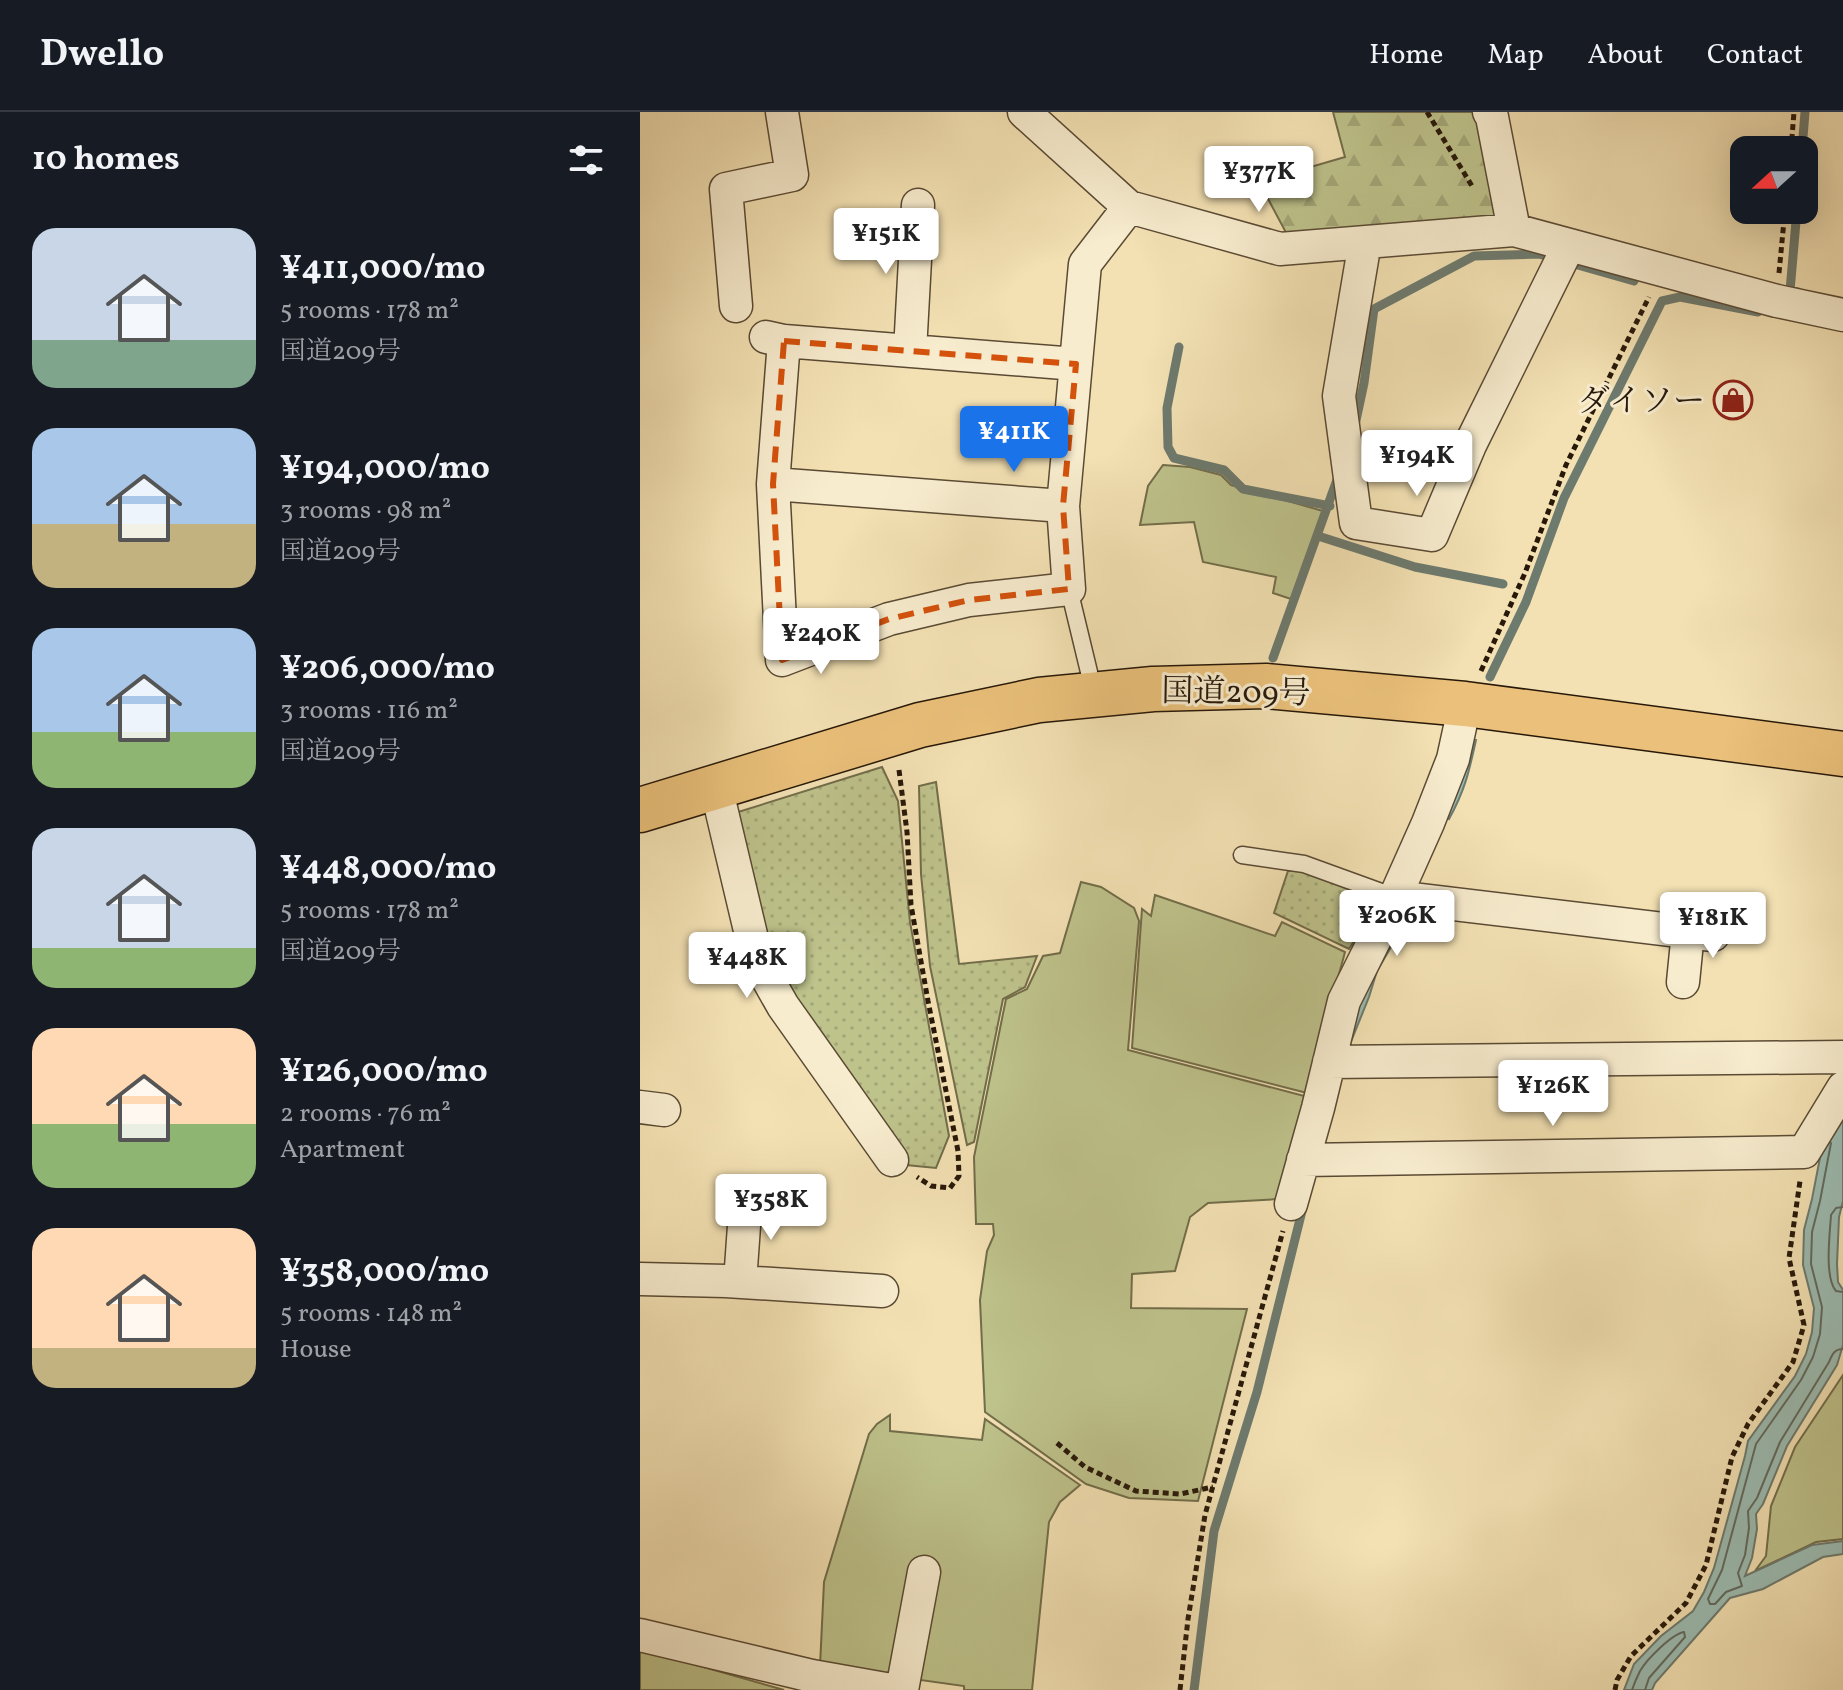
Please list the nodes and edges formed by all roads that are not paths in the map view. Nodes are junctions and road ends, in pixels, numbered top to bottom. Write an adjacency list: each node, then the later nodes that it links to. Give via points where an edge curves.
1 (782, 112): 9 (street, via 792,175 726,189)
2 (1489, 112): 6 (street)
3 (1040, 119): 5 (street)
4 (918, 205): 11 (street)
5 (1129, 207): 7 (street, via 1280,249); 12 (street, via 1085,264)
6 (1507, 230): 7 (street); 8 (street)
7 (1365, 242): 8 (street, via 1339,396 1356,523 1432,535 1470,445)
8 (1569, 245): 10 (street)
9 (736, 306)
10 (1843, 315)
11 (910, 351): 12 (street); 13 (street, via 774,338)
12 (1076, 364): 14 (street)
13 (773, 484): 14 (street); 15 (street, via 782,660 889,619 969,600)
14 (1063, 506): 15 (street)
15 (1069, 589): 16 (lane)
16 (1091, 695): 17 (highway, 国道209号, via 1266,686); 19 (highway, 国道209号, via 1039,700 920,725)
17 (1465, 704): 18 (highway, 国道209号); 22 (street, via 1453,759)
18 (1843, 754)
19 (716, 787): 20 (highway, 国道209号); 27 (street, via 757,960 783,1006)
20 (640, 810)
21 (1242, 855): 22 (lane, via 1304,864)
22 (1395, 897): 23 (street, via 1701,934); 25 (street, via 1344,1001)
23 (1683, 982)
24 (1843, 1057): 25 (street)
25 (1329, 1062): 28 (street)
26 (1843, 1088): 28 (street, via 1804,1152)
27 (892, 1160)
28 (1303, 1160): 30 (street)
29 (746, 1198): 32 (street)
30 (1291, 1204)
31 (640, 1279): 32 (street)
32 (740, 1282): 33 (street)
33 (882, 1291)
34 (924, 1572): 38 (street)
35 (640, 1635): 36 (street)
36 (812, 1683): 37 (street)
37 (891, 1690)
38 (902, 1690)

